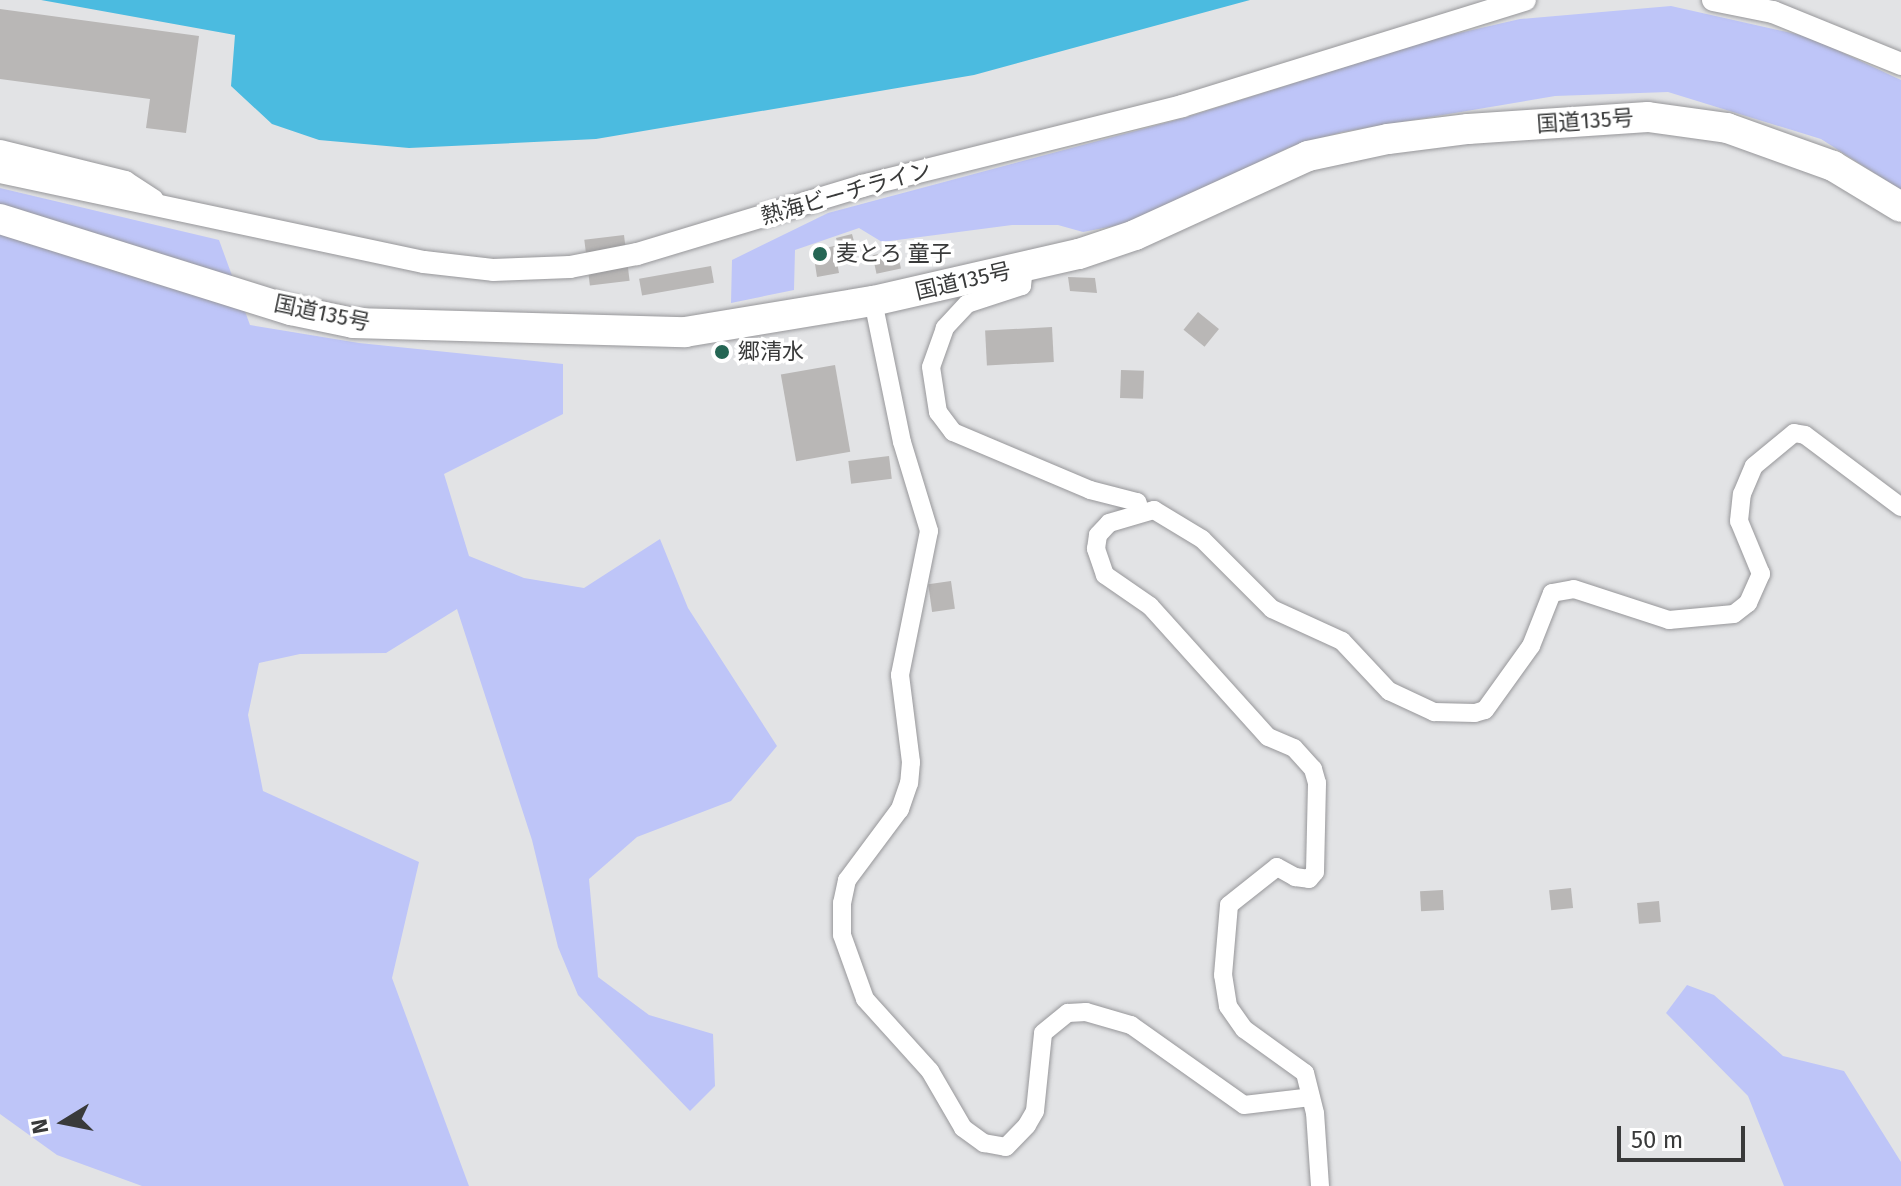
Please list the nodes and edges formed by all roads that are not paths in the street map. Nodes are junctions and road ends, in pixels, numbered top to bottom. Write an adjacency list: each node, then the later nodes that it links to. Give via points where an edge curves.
1 (1525, 0): 6 (street, 熱海ビーチライン, via 1182,106 862,186 637,254 570,267 447,265)
2 (1713, 0): 3 (street, via 1773,12)
3 (1901, 64)
4 (0, 151): 6 (street, 熱海ビーチライン, via 125,182)
5 (0, 172): 6 (street, 熱海ビーチライン)
6 (157, 203)
7 (1901, 207): 9 (highway, 国道135号, via 1833,166 1773,142 1676,120 1618,117 1344,147 1270,170 1135,235)
8 (0, 219): 10 (highway, 国道135号, via 291,310 392,327 685,332)
9 (1024, 267): 10 (highway, 国道135号); 12 (street, via 1022,286 967,304 945,328 931,367 938,412 953,432 1090,490 1137,502)
10 (873, 301): 13 (street, via 902,442 929,531 900,675 909,783 900,809 847,880 842,903 842,935 865,999 930,1071 963,1128 984,1143 1006,1147 1027,1125 1035,1111 1043,1033 1068,1013 1086,1012 1131,1025 1244,1105)
11 (1901, 507): 12 (street, via 1805,435 1794,433 1754,466 1744,485 1739,521 1761,574 1748,603 1734,614 1669,620 1574,589 1552,593 1531,646 1485,710 1475,713 1434,712 1389,691 1342,641 1272,609 1202,539 1154,510)
12 (1141, 512): 13 (street, via 1109,523 1098,535 1099,565 1150,606 1268,737 1307,759 1317,783 1315,872 1309,879 1277,867 1229,905 1223,975 1228,1006 1244,1029 1305,1073)
13 (1311, 1097): 14 (street)
14 (1320, 1186)

